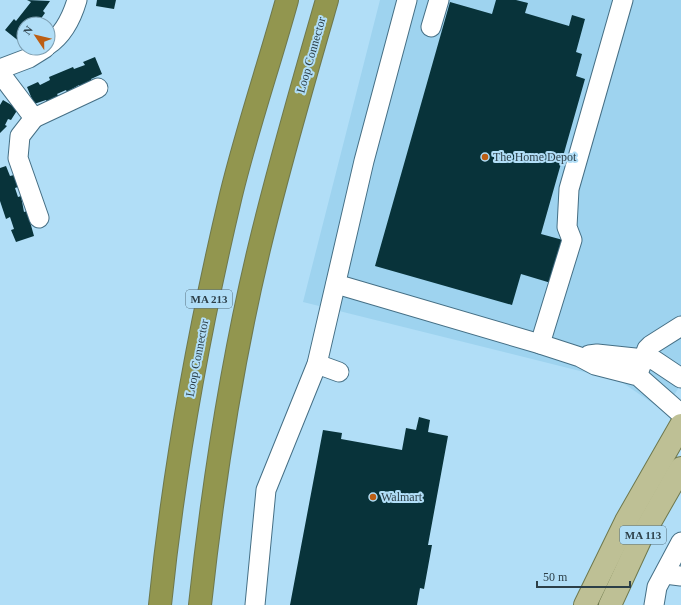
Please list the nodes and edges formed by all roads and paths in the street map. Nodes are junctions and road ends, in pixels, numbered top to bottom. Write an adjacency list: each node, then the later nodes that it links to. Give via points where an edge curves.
1 (78, 0): 8 (lane)
2 (287, 0): 27 (highway, Loop Connector / MA 213, via 232,194 200,339 173,491)
3 (326, 0): 28 (highway, Loop Connector / MA 213, via 258,250 222,431)
4 (407, 0): 15 (lane, via 364,161)
5 (439, 0): 7 (lane)
6 (623, 0): 17 (lane, via 570,189 567,227 572,240)
7 (431, 27)
8 (56, 38)
9 (32, 56): 10 (lane)
10 (0, 69)
11 (0, 73): 13 (lane)
12 (98, 88): 13 (lane)
13 (34, 118): 14 (lane, via 20,136 18,158)
14 (39, 218)
15 (336, 284): 17 (lane); 18 (lane)
16 (681, 326): 19 (lane)
17 (540, 344): 19 (lane, via 595,364)
18 (316, 364): 20 (lane); 29 (lane, via 266,490)
19 (645, 365): 21 (lane); 22 (lane)
20 (339, 372)
21 (681, 378)
22 (681, 414)
23 (681, 425): 30 (main road, MA 113, via 626,521)
24 (681, 468): 31 (main road, MA 113, via 641,538)
25 (681, 542): 26 (lane)
26 (673, 575): 32 (lane, via 657,587)
27 (160, 605)
28 (200, 605)
29 (255, 605)
30 (585, 605)
31 (610, 605)
32 (654, 605)

